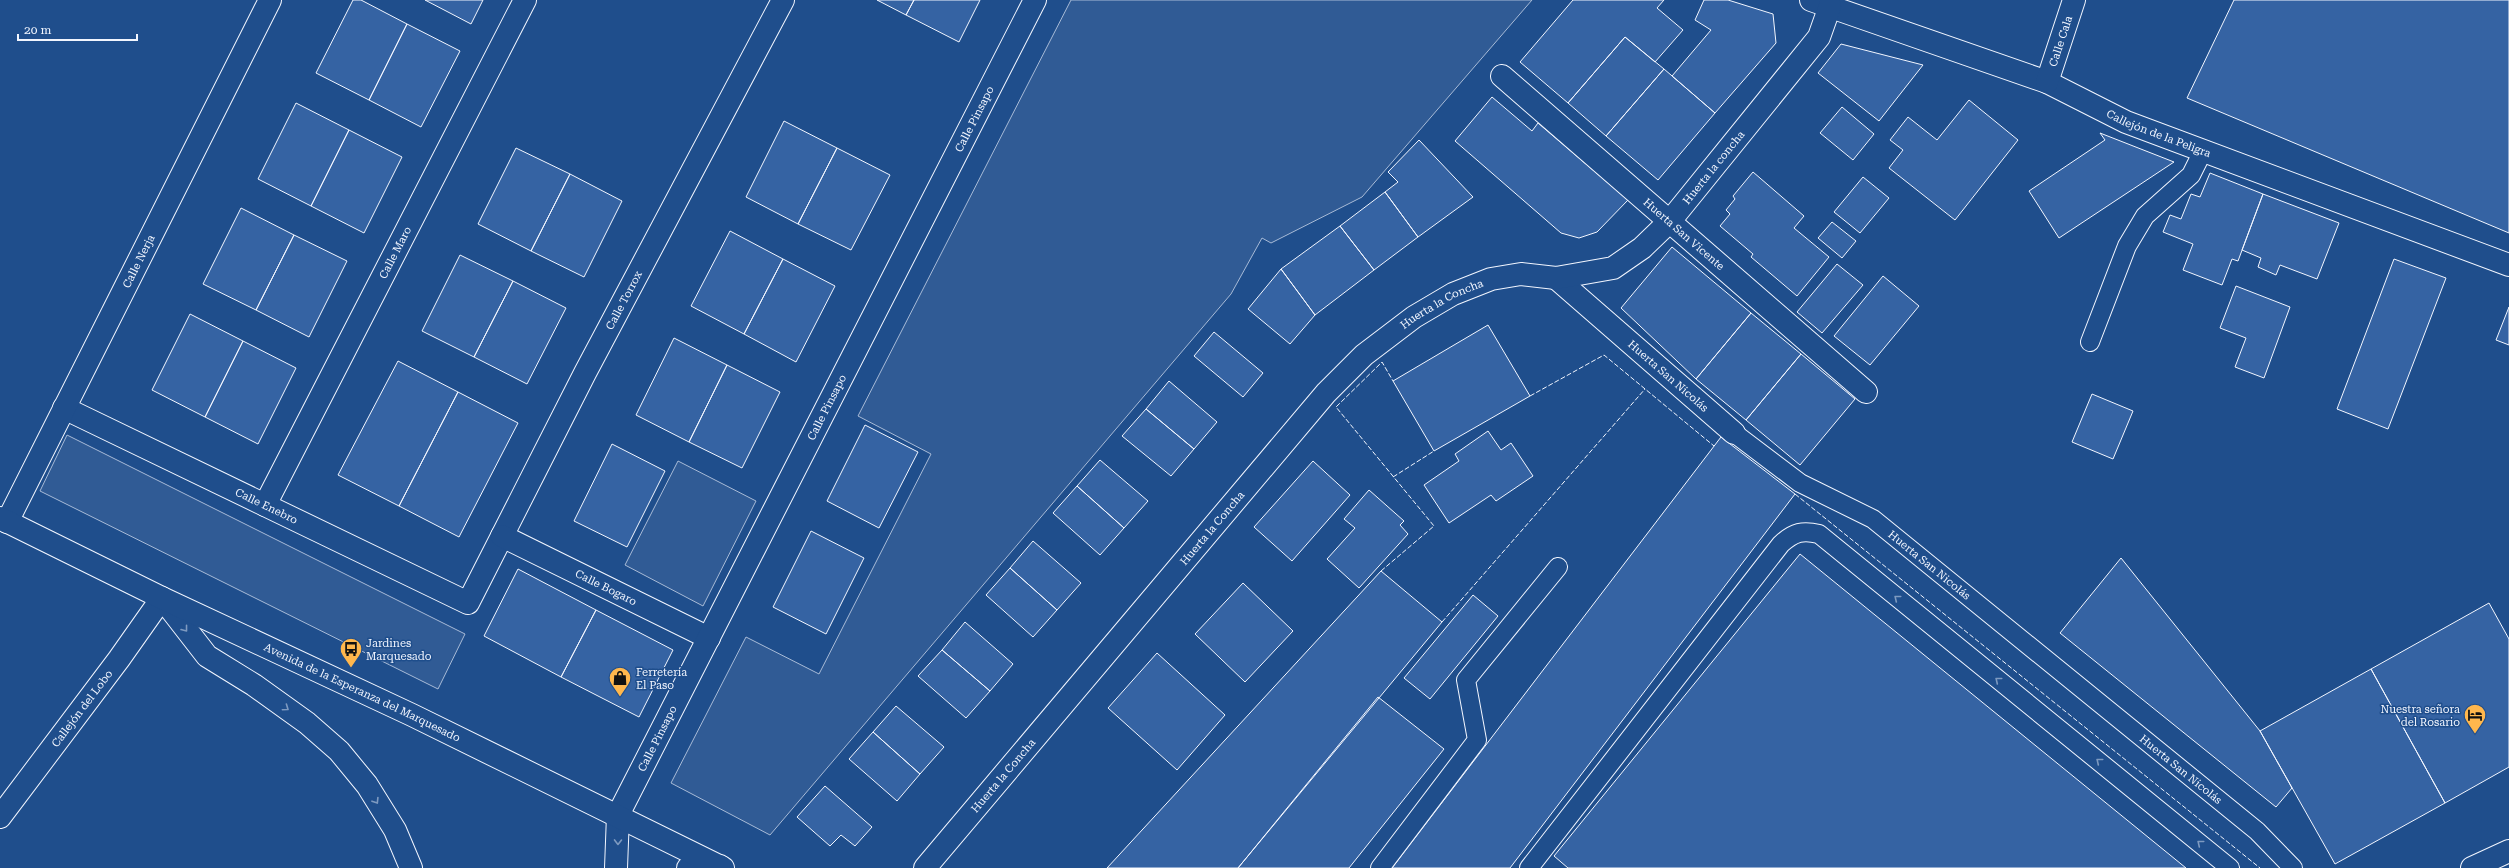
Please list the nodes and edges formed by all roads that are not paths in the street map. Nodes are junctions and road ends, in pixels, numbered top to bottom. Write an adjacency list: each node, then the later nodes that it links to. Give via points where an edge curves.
1 (270, 0): 15 (street, Calle Nerja)
2 (525, 0): 17 (street, Calle Maro)
3 (783, 0): 19 (street, Calle Torrox, via 585,373)
4 (1035, 0): 23 (street, Calle Pinsapo)
5 (2074, 0): 8 (street, Calle Cala)
6 (1820, 3): 8 (street, Callejón de la Peligra); 10 (street, Huerta la concha, via 1819,37)
7 (1502, 76): 10 (street, Huerta San Vicente)
8 (2047, 82): 9 (street, Callejón de la Peligra, via 2126,122)
9 (2203, 150): 11 (street, Callejón de la Peligra); 13 (lane, via 2191,175 2145,216 2127,246)
10 (1670, 221): 12 (street, Huerta la concha, via 1642,248 1613,268); 14 (street, Huerta San Vicente)
11 (2509, 265)
12 (1556, 278): 16 (street, Huerta San Nicolás); 31 (street, Huerta la Concha, via 1521,274 1491,279 1453,294 1414,316 1364,355 1326,393)
13 (2090, 342)
14 (1866, 392)
15 (64, 408): 17 (street, Calle Enebro); 18 (street, Calle Nerja)
16 (1734, 433): 35 (lane, Huerta San Nicolás, via 1800,483 1873,519 2257,831)
17 (265, 505): 22 (street, Calle Enebro)
18 (4, 520): 21 (street, Avenida de la Esperanza del Marquesado)
19 (502, 536): 22 (street, Calle Torrox); 23 (street, Calle Bogaro)
20 (1558, 567): 32 (lane, via 1466,680 1477,740)
21 (162, 598): 24 (street, Avenida de la Esperanza del Marquesado); 25 (street, Callejón del Lobo); 28 (street, one-way to 28, via 207,656 254,685 307,723 339,751 366,785 395,830)
22 (468, 603)
23 (709, 638): 24 (street, Calle Pinsapo)
24 (618, 815): 27 (street, Avenida de la Esperanza del Marquesado); 29 (street, one-way to 29)
25 (0, 817)
26 (2509, 852): 36 (street)
27 (722, 867): 30 (street)
28 (412, 868)
29 (616, 868)
30 (688, 868)
31 (925, 868)
32 (1380, 868)
33 (1529, 868): 34 (lane, one-way to 33, via 1819,534 1809,532 1799,532 1781,544)
34 (2230, 868)
35 (2293, 868)
36 (2472, 868)

